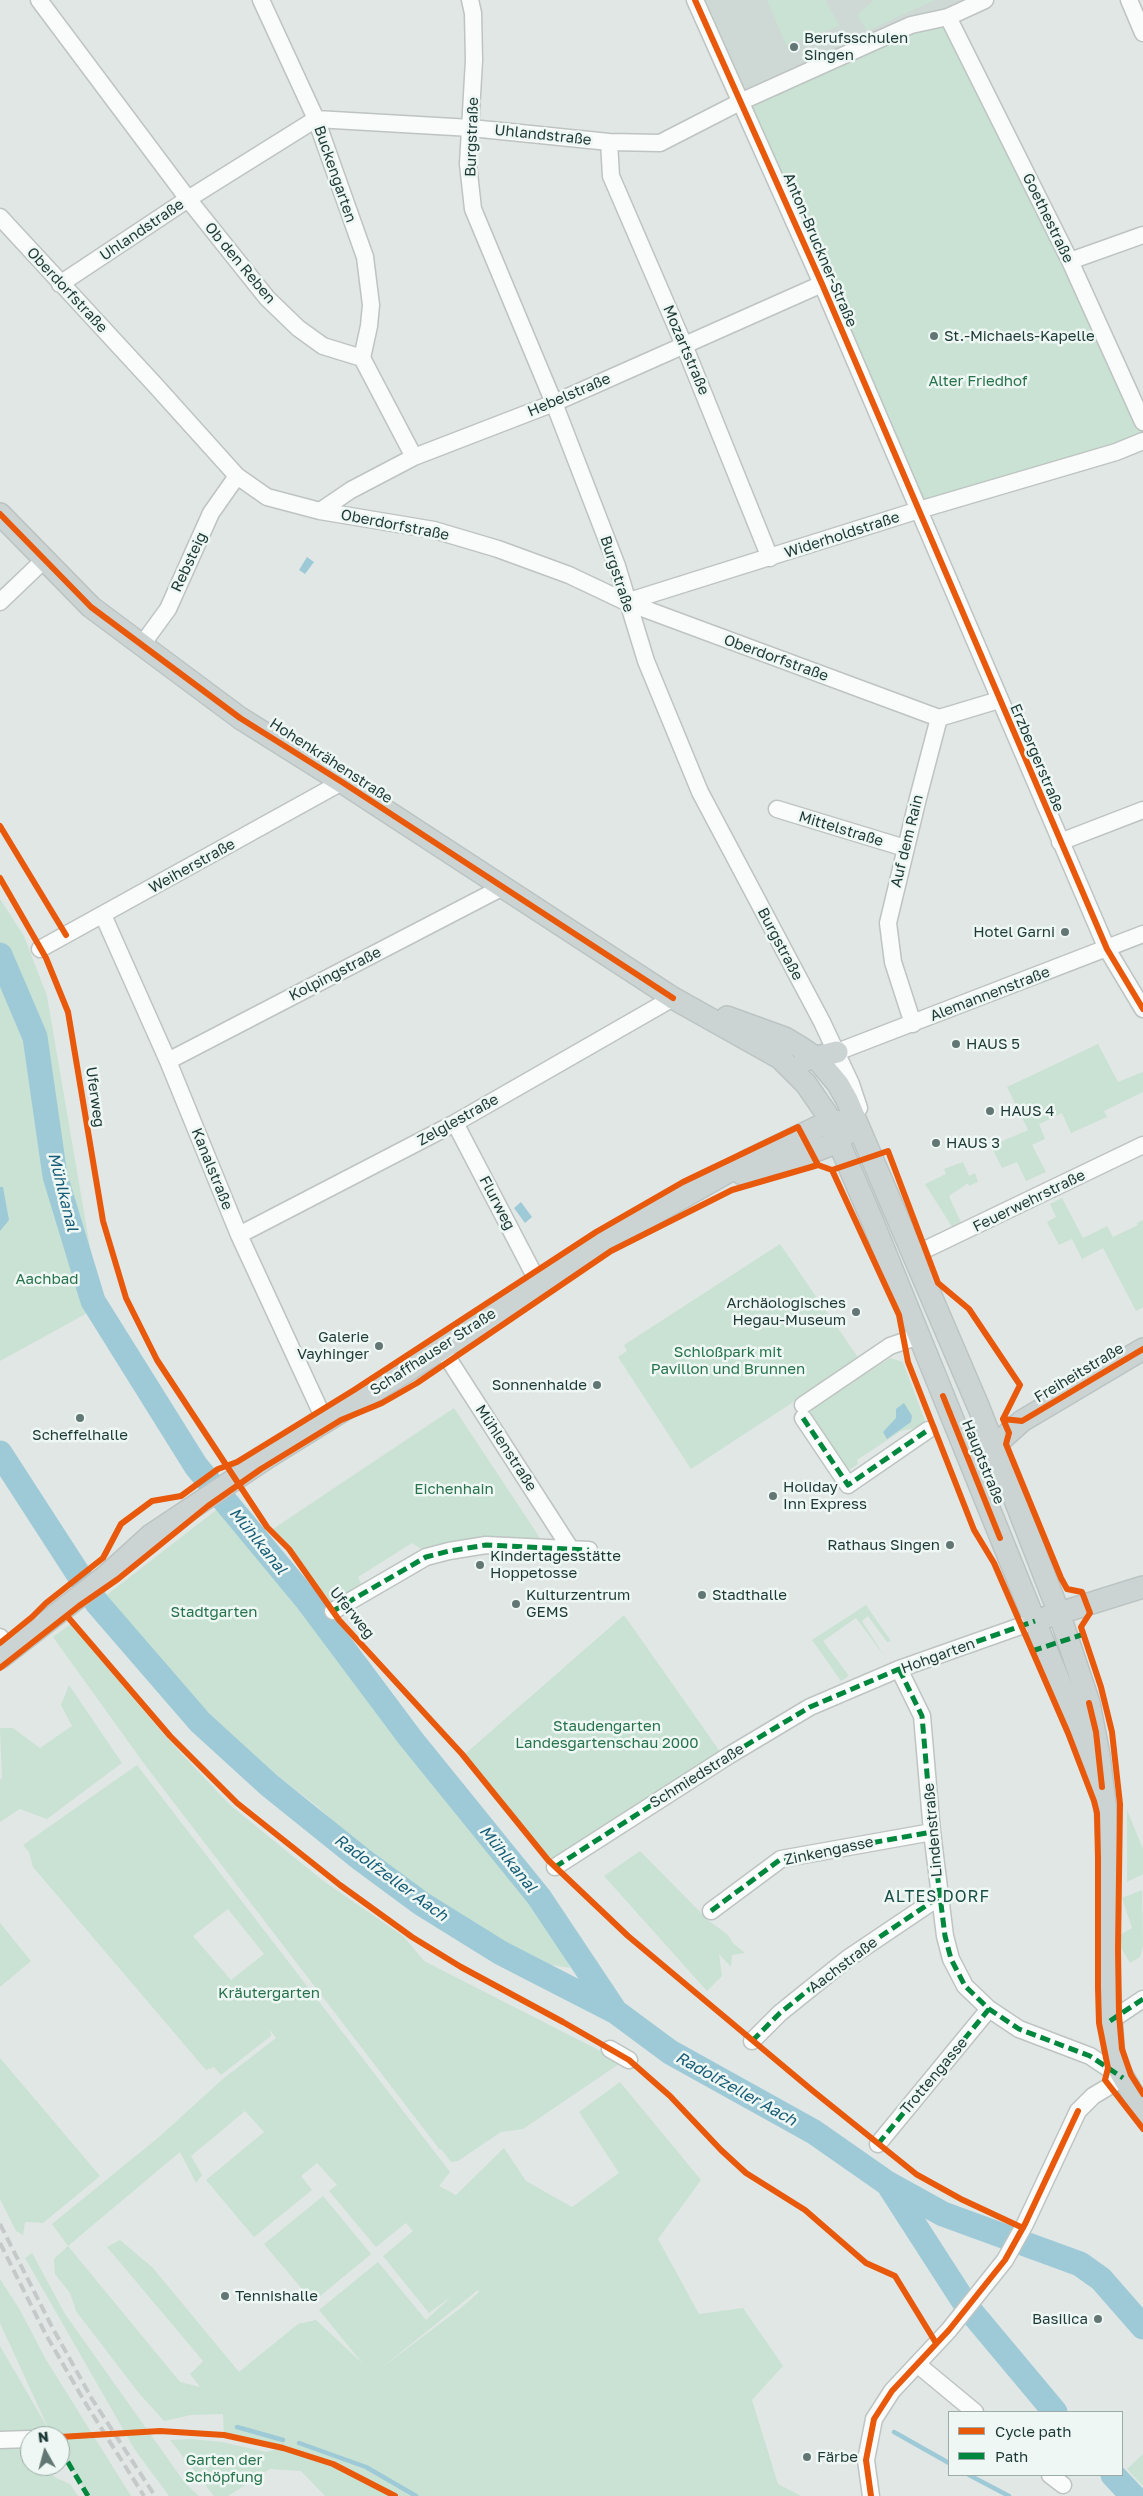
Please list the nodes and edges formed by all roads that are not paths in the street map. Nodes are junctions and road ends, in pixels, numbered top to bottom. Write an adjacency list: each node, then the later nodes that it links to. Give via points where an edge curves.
1 (39, 0): 13 (street, Ob den Reben)
2 (261, 0): 10 (street, Buckengarten)
3 (470, 0): 11 (street, Burgstraße, via 474,60)
4 (695, 0): 9 (street, Anton-Bruckner-Straße)
5 (985, 0): 7 (street, Uhlandstraße)
6 (1129, 0): 8 (street)
7 (948, 17): 9 (street, Uhlandstraße, via 911,25); 16 (street, Goethestraße)
8 (1143, 33)
9 (740, 102): 12 (street, Uhlandstraße, via 660,143); 18 (street, Anton-Bruckner-Straße)
10 (316, 119): 11 (street, Uhlandstraße); 13 (street, Uhlandstraße); 20 (street, Buckengarten, via 365,257 371,305)
11 (471, 128): 12 (street, Uhlandstraße); 21 (street, Burgstraße, via 468,164 473,209)
12 (609, 142): 19 (street, Mozartstraße, via 612,176)
13 (188, 199): 17 (street, Uhlandstraße); 20 (street, Ob den Reben, via 268,298 298,328 323,346)
14 (0, 218): 17 (street, Oberdorfstraße)
15 (1143, 235): 16 (street)
16 (1070, 261): 22 (street, Goethestraße)
17 (60, 284): 25 (street, Oberdorfstraße)
18 (822, 284): 19 (street, Hebelstraße); 26 (street, Anton-Bruckner-Straße)
19 (684, 345): 21 (street, Hebelstraße); 29 (street, Mozartstraße)
20 (362, 358): 24 (street)
21 (554, 404): 24 (street, Hebelstraße); 32 (street, Burgstraße, via 617,566)
22 (1143, 422)
23 (1143, 441): 26 (street, Widerholdstraße, via 1116,452)
24 (414, 457): 27 (street, Hebelstraße, via 350,490)
25 (237, 476): 27 (street, Oberdorfstraße, via 267,497); 33 (street, Rebsteig, via 212,513 168,609)
26 (919, 510): 29 (street, Widerholdstraße); 34 (street, Erzbergerstraße)
27 (320, 511): 32 (street, Oberdorfstraße, via 452,535 569,576)
28 (0, 514): 30 (main road, Hohenkrähenstraße)
29 (770, 558): 32 (street, Widerholdstraße)
30 (44, 560): 31 (street); 33 (main road, Hohenkrähenstraße, via 91,608)
31 (0, 602)
32 (626, 602): 35 (street, Oberdorfstraße); 49 (street, Burgstraße, via 646,661 700,792)
33 (143, 648): 36 (main road, Hohenkrähenstraße, via 240,718)
34 (999, 700): 35 (street); 39 (street, Erzbergerstraße)
35 (939, 718): 40 (street, Auf dem Rain)
36 (342, 782): 41 (main road, Hohenkrähenstraße); 42 (street, Weiherstraße)
37 (777, 809): 40 (street, Mittelstraße)
38 (1143, 810): 39 (street)
39 (1060, 842): 45 (street, Erzbergerstraße)
40 (905, 848): 48 (street, Auf dem Rain, via 888,923 888,938 897,977)
41 (503, 887): 46 (main road, Hohenkrähenstraße); 52 (street, Kolpingstraße)
42 (103, 915): 44 (street, Weiherstraße); 52 (street, Kanalstraße)
43 (1143, 934): 45 (street, Alemannenstraße)
44 (40, 948)
45 (1107, 949): 47 (street, Erzbergerstraße); 48 (street, Alemannenstraße)
46 (672, 998): 50 (main road, Hohenkrähenstraße); 51 (main road, Hohenkrähenstraße, via 785,1038); 55 (street, Zelglestraße)
47 (1143, 1010)
48 (914, 1024): 49 (street, Alemannenstraße)
49 (837, 1052): 51 (main road); 54 (street, Burgstraße, via 860,1112)
50 (780, 1058): 51 (main road); 53 (main road, Hohenkrähenstraße, via 806,1084)
51 (816, 1058): 54 (main road, Hohenkrähenstraße, via 838,1084)
52 (168, 1061): 59 (street, Kanalstraße)
53 (830, 1121): 54 (main road, Schaffhauser Straße); 56 (main road, Hauptstraße); 58 (main road, Schaffhauser Straße, via 749,1160)
54 (858, 1122): 56 (main road, Schaffhauser Straße); 60 (main road, Hauptstraße)
55 (455, 1123): 59 (street, Zelglestraße); 61 (street, Flurweg)
56 (838, 1142): 58 (main road, Schaffhauser Straße, via 784,1164); 62 (main road, Hauptstraße)
57 (1143, 1145): 60 (street, Feuerwehrstraße)
58 (707, 1185): 61 (main road, Schaffhauser Straße, via 604,1242)
59 (239, 1235): 66 (street, Kanalstraße)
60 (914, 1255): 65 (main road, Hauptstraße)
61 (539, 1284): 63 (main road, Schaffhauser Straße)
62 (920, 1336): 68 (street, via 890,1346 803,1411 848,1485); 70 (main road, Hauptstraße)
63 (442, 1349): 66 (main road, Schaffhauser Straße); 71 (street, Mühlenstraße)
64 (1143, 1349): 67 (main road, Freiheitstraße)
65 (979, 1408): 67 (main road, via 999,1419); 69 (main road, Hauptstraße)
66 (325, 1422): 77 (main road, Schaffhauser Straße, via 152,1535 107,1575)
67 (1022, 1422): 69 (main road, Freiheitstraße)
68 (928, 1430)
69 (992, 1446): 70 (main road, Freiheitstraße); 75 (main road, Hauptstraße)
70 (972, 1467): 76 (main road, Hauptstraße)
71 (570, 1548): 72 (street); 74 (street, via 486,1545 426,1557)
72 (589, 1550)
73 (1143, 1587): 75 (main road)
74 (333, 1611)
75 (1059, 1613): 76 (main road); 80 (main road, Hauptstraße, via 1089,1703)
76 (1035, 1621): 78 (street, Hohgarten); 80 (main road, Hauptstraße)
77 (3, 1648)
78 (899, 1669): 79 (street, Hohgarten); 81 (street, Lindenstraße, via 922,1716)
79 (843, 1692): 82 (street, Schmiedstraße, via 799,1713 728,1756)
80 (1102, 1787): 87 (main road, Hauptstraße, via 1109,1894)
81 (932, 1832): 83 (street, Lindenstraße); 84 (street, Zinkengasse, via 781,1859)
82 (555, 1867)
83 (939, 1897): 86 (street, Lindenstraße, via 951,1959 965,1986); 88 (street, Aachstraße, via 847,1959)
84 (711, 1911)
85 (1143, 1999): 87 (street)
86 (989, 2009): 91 (street, Lindenstraße, via 1019,2029 1090,2056); 93 (street, Trottengasse)
87 (1110, 2021): 91 (main road, Hauptstraße, via 1115,2063)
88 (752, 2040)
89 (610, 2049): 90 (street)
90 (629, 2060)
91 (1123, 2078): 92 (main road, Hauptstraße); 94 (street, via 1093,2096 1078,2111 1021,2232 1004,2260 949,2330)
92 (1143, 2111)
93 (878, 2144)
94 (916, 2364): 95 (street); 98 (street, via 892,2391 874,2419 866,2460)
95 (974, 2411)
96 (20, 2439): 97 (street)
97 (0, 2440)
98 (871, 2496)

